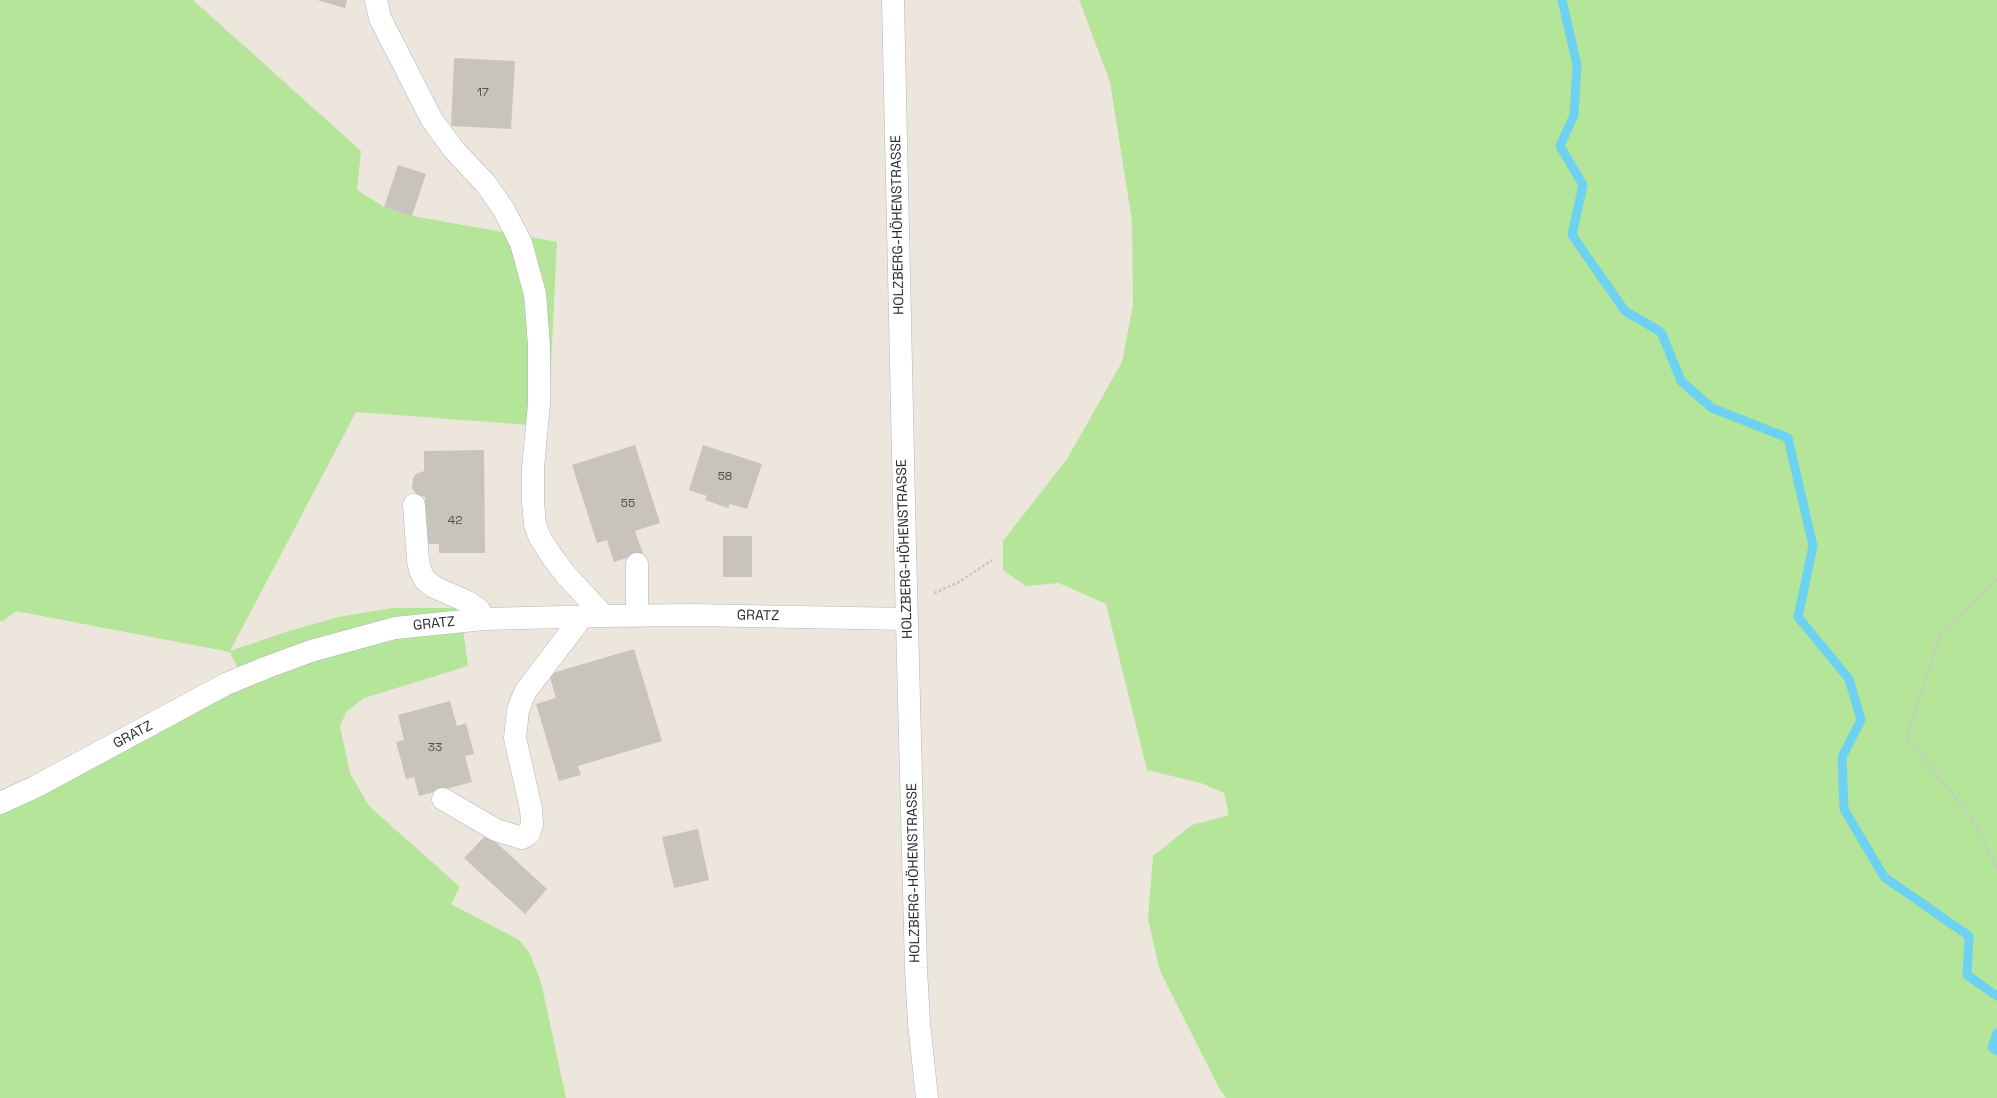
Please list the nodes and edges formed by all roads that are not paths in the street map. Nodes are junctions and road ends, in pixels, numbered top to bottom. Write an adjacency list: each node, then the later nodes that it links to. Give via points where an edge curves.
1 (376, 0): 6 (street, via 380,18 432,120 454,150 486,184 504,210 521,243 535,294 539,345 540,404 533,468 535,524 552,558)
2 (893, 0): 5 (street, HOLZBERG-HÖHENSTRASSE)
3 (414, 505): 9 (street, via 418,560 425,580 434,587 468,602 479,610)
4 (637, 564): 7 (street)
5 (907, 609): 7 (street, GRATZ); 12 (street, HOLZBERG-HÖHENSTRASSE, via 916,976)
6 (604, 616): 7 (street, GRATZ); 8 (street, GRATZ)
7 (637, 616)
8 (582, 617): 9 (street, GRATZ); 10 (street, via 525,692 518,710 515,738 531,808 532,824 529,834 522,838 496,830)
9 (484, 619): 11 (street, GRATZ, via 395,628 311,651 265,668 226,684)
10 (443, 799)
11 (0, 804)
12 (927, 1098)

